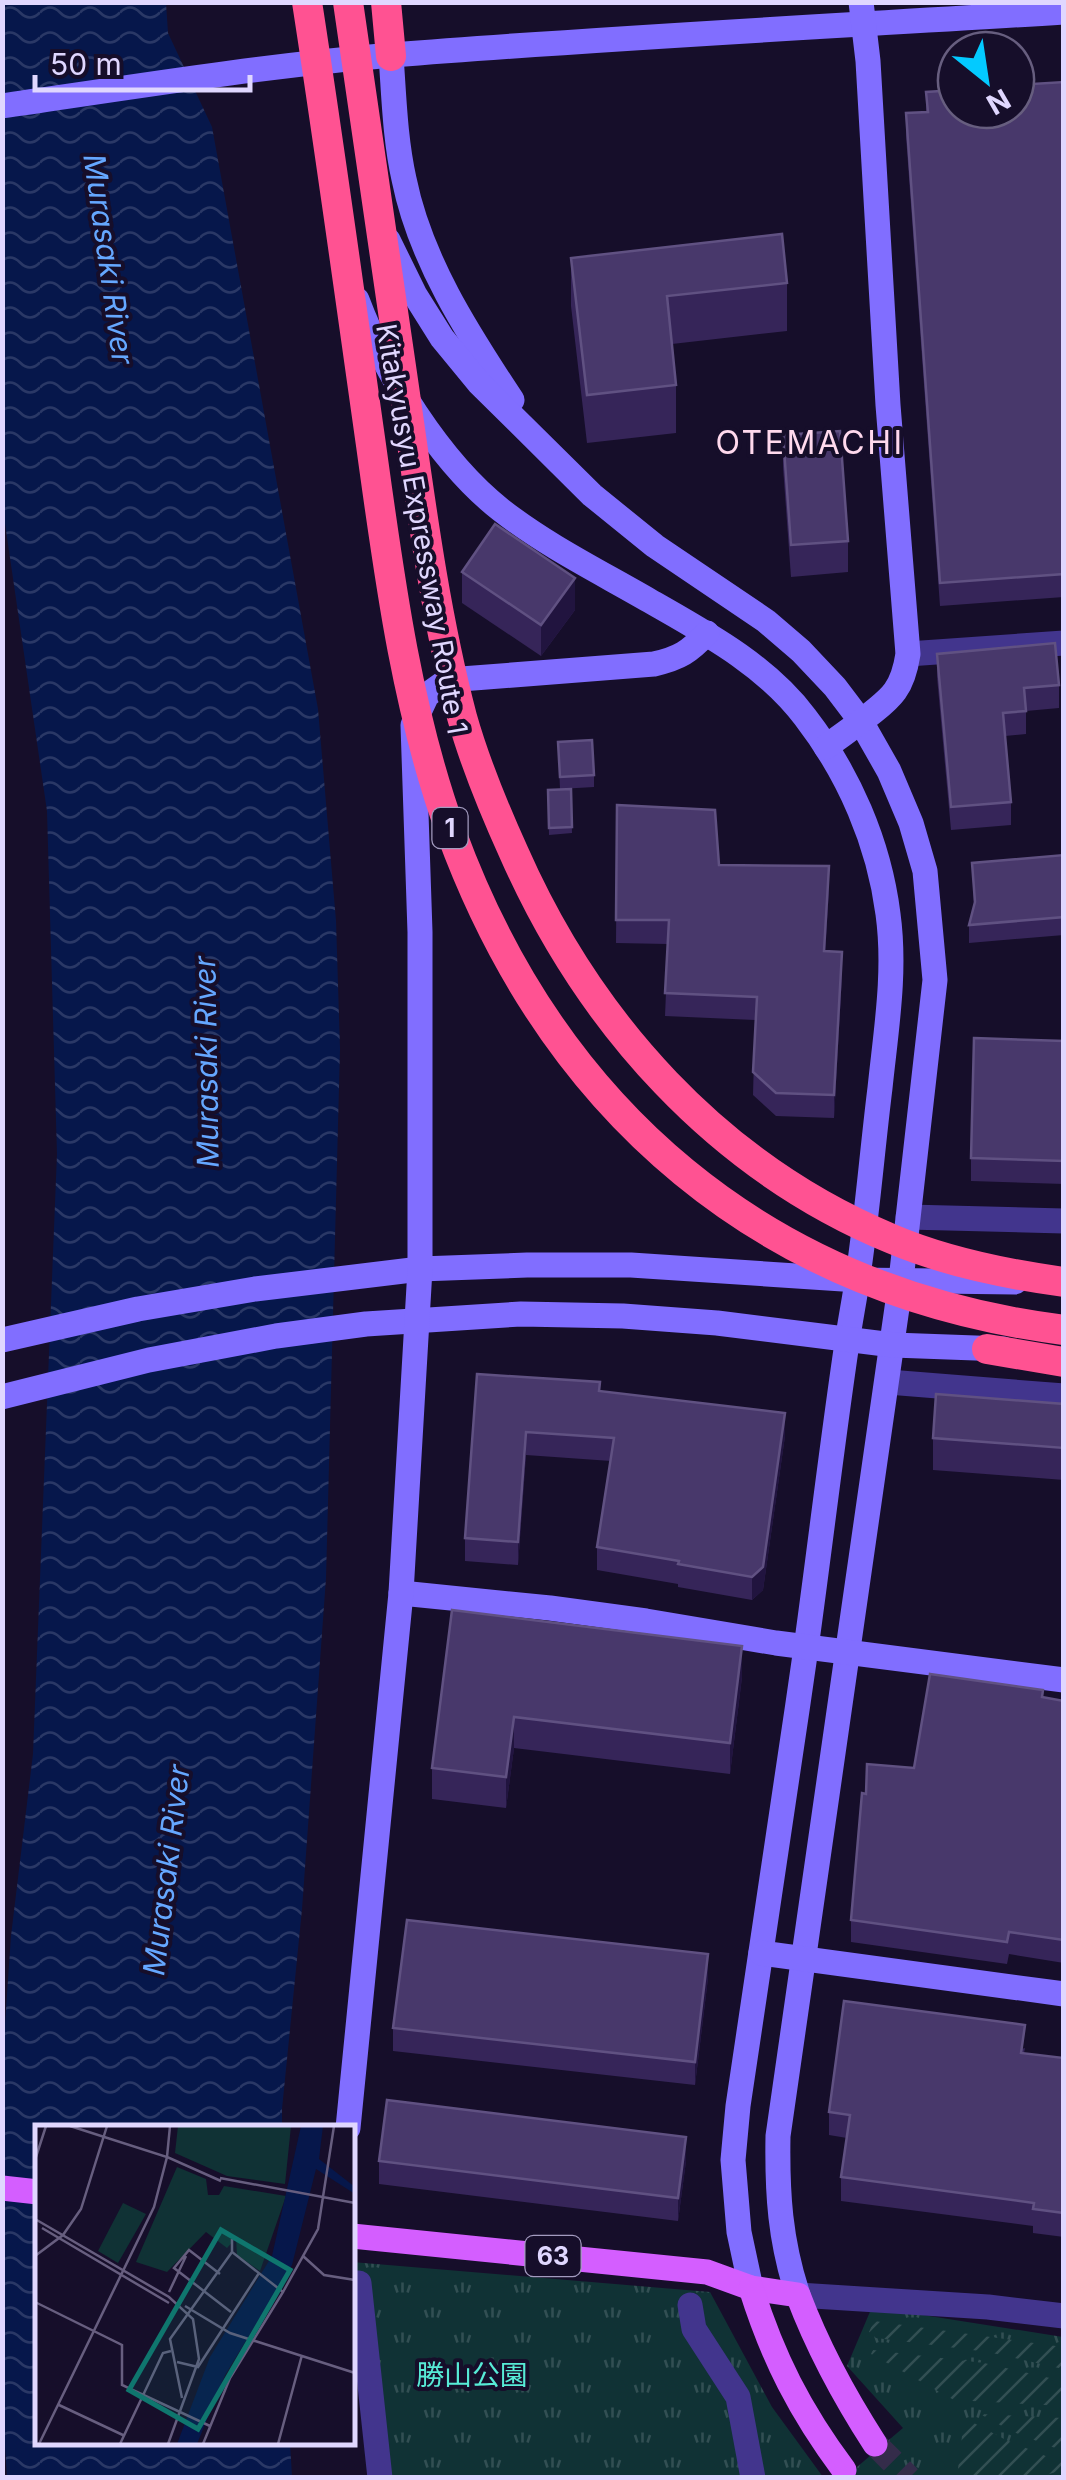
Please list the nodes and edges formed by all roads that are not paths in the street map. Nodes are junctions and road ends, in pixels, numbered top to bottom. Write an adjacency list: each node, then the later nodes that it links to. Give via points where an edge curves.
1 (296, 2): 10 (street)
2 (307, 2): 27 (highway, Kitakyusyu Expressway Route 1 / 1, via 382,525 420,734 451,832 522,983 598,1089 655,1149 723,1204 794,1248 871,1282 951,1309)
3 (336, 2): 9 (street)
4 (348, 2): 25 (highway, Kitakyusyu Expressway Route 1 / 1, via 444,635 463,720 494,810 556,938 653,1072 767,1171 896,1241)
5 (386, 2): 8 (highway)
6 (1064, 12): 7 (street)
7 (862, 13): 8 (street); 15 (street)
8 (391, 56): 9 (street); 12 (street, via 404,180 418,227 471,336)
9 (346, 60): 10 (street); 12 (street, via 372,202 395,256 442,338)
10 (305, 64): 11 (street); 13 (street, via 336,242 364,320 429,430 471,484 513,519)
11 (2, 106)
12 (539, 442): 16 (street, via 654,546 801,651)
13 (707, 633): 17 (street, via 770,680); 20 (street, via 690,652 654,664 448,680 427,696 413,725)
14 (1064, 643): 15 (street)
15 (908, 654): 16 (street, via 895,692)
16 (860, 720): 17 (street); 18 (street, via 910,823 932,922 934,980)
17 (826, 747): 22 (street, via 878,858 892,969)
18 (908, 1217): 19 (street); 23 (street)
19 (1064, 1221)
20 (420, 1269): 22 (street, via 631,1265); 26 (street); 28 (street, via 256,1289)
21 (1064, 1273): 24 (highway)
22 (858, 1280): 23 (street); 29 (street)
23 (902, 1280): 24 (street); 30 (street)
24 (978, 1282): 25 (street)
25 (1064, 1282)
26 (418, 1322): 29 (street, via 623,1316); 35 (street, via 276,1336); 37 (street)
27 (1064, 1330)
28 (13, 1337)
29 (847, 1340): 30 (street); 38 (street)
30 (892, 1345): 31 (street); 34 (street)
31 (987, 1348): 32 (street); 33 (highway)
32 (1064, 1351)
33 (1064, 1362)
34 (888, 1382): 36 (street); 39 (street)
35 (14, 1394)
36 (1064, 1396)
37 (401, 1593): 38 (street); 44 (street)
38 (806, 1646): 39 (street); 41 (street)
39 (847, 1652): 40 (street); 42 (street)
40 (1064, 1680)
41 (761, 1953): 42 (street); 49 (street, via 734,2160 738,2232)
42 (802, 1960): 43 (street); 50 (street, via 777,2180 781,2235)
43 (1064, 1994)
44 (348, 2125)
45 (2, 2188): 46 (main road)
46 (35, 2192)
47 (355, 2236): 49 (main road, 63, via 707,2272)
48 (359, 2283): 55 (street)
49 (751, 2288): 50 (main road, 63); 54 (main road, via 790,2388)
50 (798, 2295): 52 (street); 53 (main road, via 845,2398)
51 (690, 2305): 56 (street, via 694,2329 738,2397)
52 (1064, 2316)
53 (875, 2444)
54 (844, 2470)
55 (380, 2478)
56 (753, 2478)

